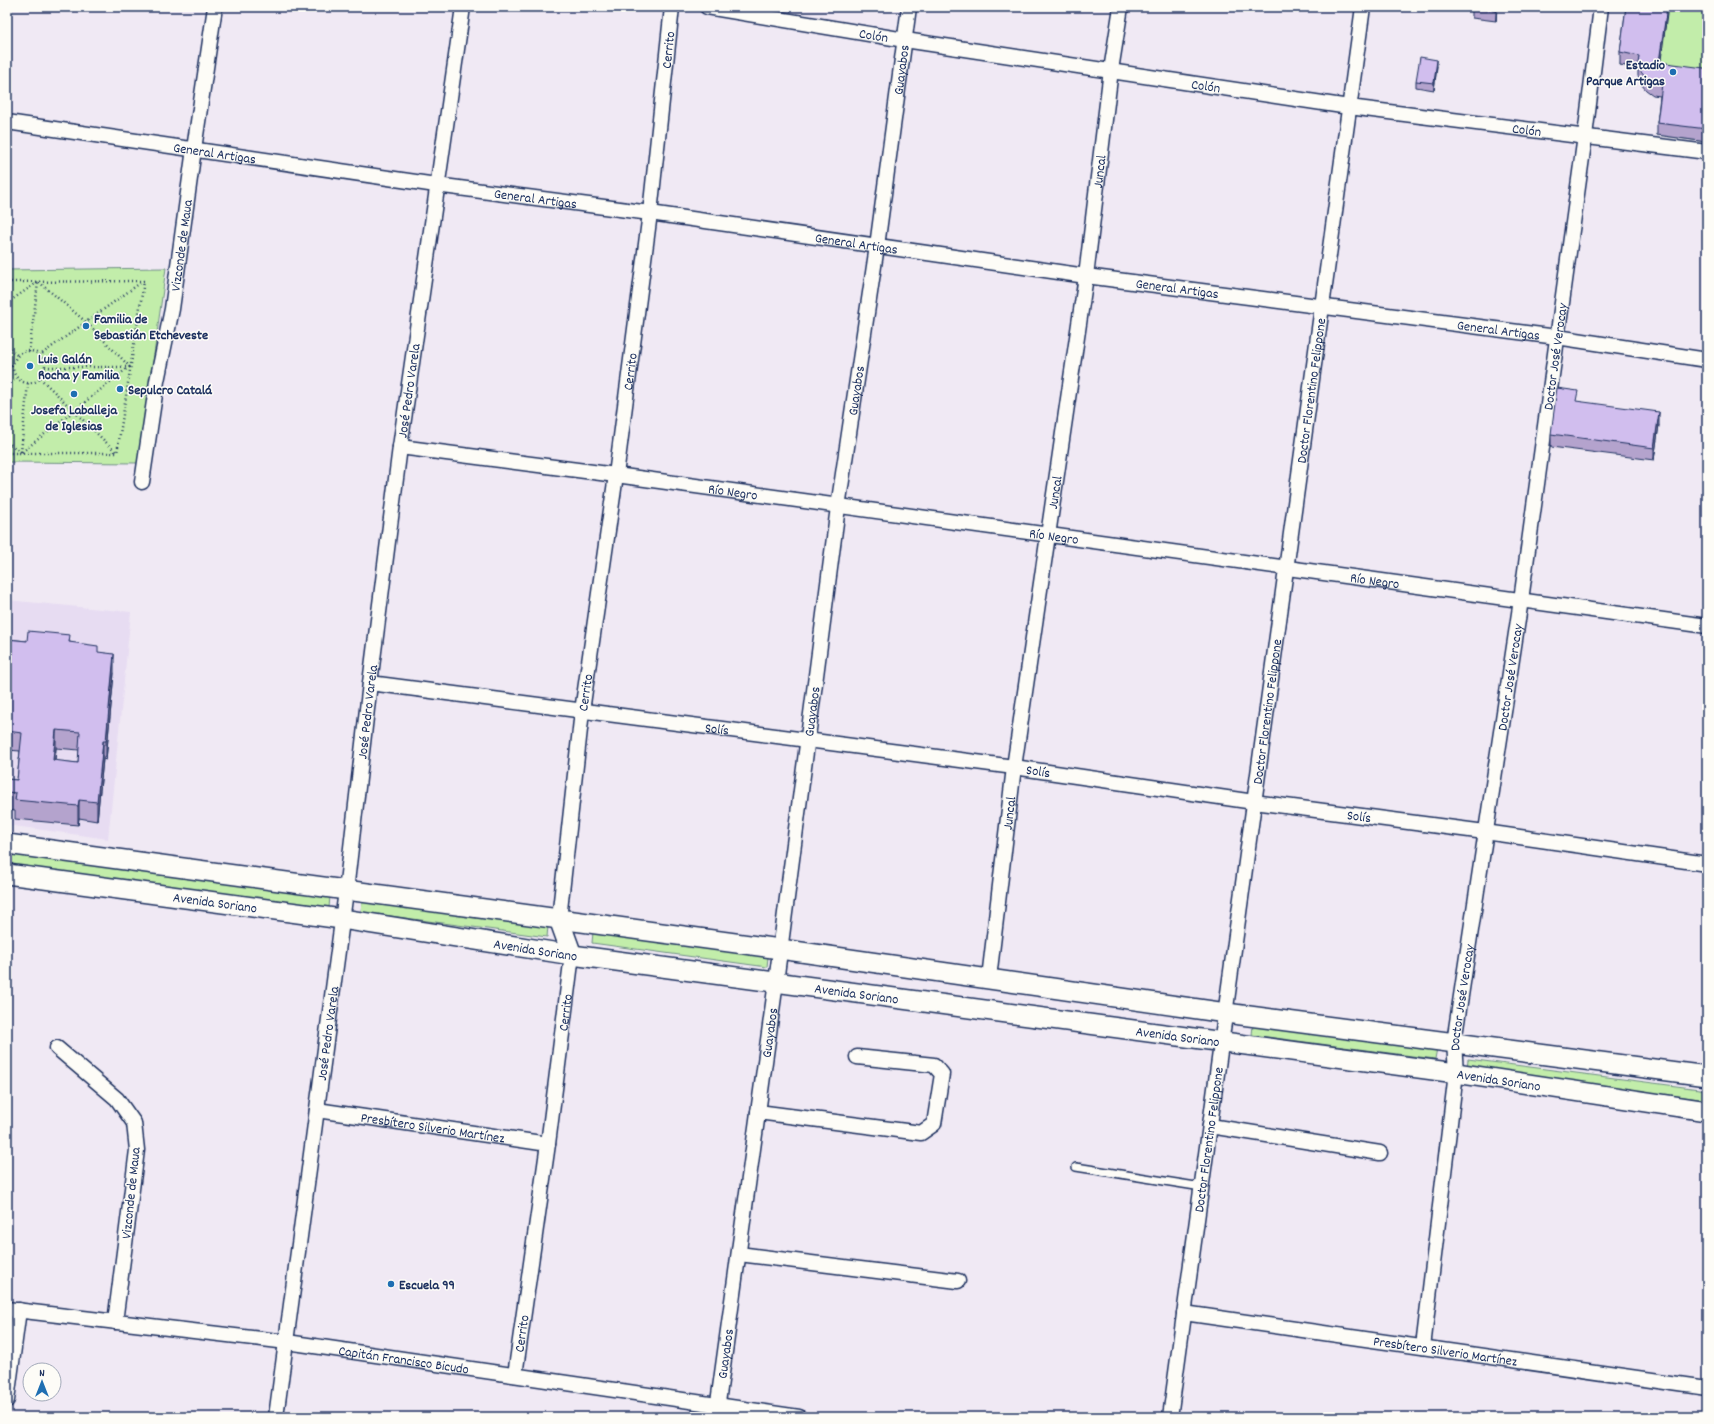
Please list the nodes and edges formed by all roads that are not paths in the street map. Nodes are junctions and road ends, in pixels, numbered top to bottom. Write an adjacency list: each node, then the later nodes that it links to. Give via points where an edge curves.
1 (216, 7): 14 (street, Vizconde de Maua)
2 (463, 7): 16 (street, José Pedro Varela)
3 (672, 7): 17 (street, Cerrito)
4 (706, 7): 9 (street, Colón)
5 (909, 7): 9 (street, Guayabos)
6 (1121, 7): 10 (street, Juncal)
7 (1363, 7): 11 (street, Doctor Florentino Felippone)
8 (1601, 7): 13 (street, Doctor José Verocay)
9 (905, 40): 10 (street, Colón); 18 (street, Guayabos)
10 (1111, 70): 11 (street, Colón); 19 (street, Juncal)
11 (1349, 107): 13 (street, Colón); 20 (street, Doctor Florentino Felippone)
12 (7, 122): 14 (street, General Artigas)
13 (1585, 136): 15 (street, Colón); 21 (street, Doctor José Verocay)
14 (194, 148): 16 (street, General Artigas); 25 (street, Vizconde de Maua, via 172,309 157,381)
15 (1707, 152)
16 (436, 185): 17 (street, General Artigas); 23 (street, José Pedro Varela)
17 (650, 213): 18 (street, General Artigas); 24 (street, Cerrito)
18 (877, 246): 19 (street, General Artigas); 26 (street, Guayabos)
19 (1086, 276): 20 (street, General Artigas); 27 (street, Juncal)
20 (1322, 307): 21 (street, General Artigas); 28 (street, Doctor Florentino Felippone)
21 (1557, 337): 22 (street, General Artigas); 29 (street, Doctor José Verocay)
22 (1707, 360)
23 (400, 447): 24 (street, Río Negro); 31 (street, José Pedro Varela)
24 (616, 475): 26 (street, Río Negro); 32 (street, Cerrito)
25 (142, 482)
26 (838, 507): 27 (street, Río Negro); 33 (street, Guayabos)
27 (1048, 536): 28 (street, Río Negro); 34 (street, Juncal)
28 (1286, 568): 29 (street, Río Negro); 35 (street, Doctor Florentino Felippone)
29 (1521, 600): 30 (street, Río Negro); 36 (street, Doctor José Verocay)
30 (1707, 626)
31 (370, 683): 32 (street, Solís); 40 (street, José Pedro Varela)
32 (582, 711): 33 (street, Solís); 42 (street, Cerrito)
33 (806, 741): 34 (street, Solís); 43 (street, Guayabos)
34 (1014, 767): 35 (street, Solís); 45 (street, Juncal)
35 (1254, 802): 36 (street, Solís); 47 (street, Doctor Florentino Felippone)
36 (1485, 832): 38 (street, Solís); 48 (street, Doctor José Verocay)
37 (7, 844): 40 (street, Avenida Soriano)
38 (1707, 864)
39 (7, 874): 41 (street, Avenida Soriano)
40 (346, 891): 41 (street, José Pedro Varela); 42 (street, Avenida Soriano)
41 (342, 919): 44 (street, Avenida Soriano); 54 (street, José Pedro Varela)
42 (559, 919): 43 (street, Avenida Soriano); 44 (street, Cerrito)
43 (780, 949): 45 (street, Avenida Soriano); 46 (street, Guayabos)
44 (572, 955): 46 (street, Avenida Soriano); 58 (street, Cerrito)
45 (989, 978): 47 (street, Avenida Soriano)
46 (776, 982): 49 (street, Avenida Soriano); 56 (street, Guayabos)
47 (1226, 1013): 48 (street, Avenida Soriano); 49 (street, Doctor Florentino Felippone)
48 (1454, 1042): 52 (street, Doctor José Verocay); 53 (street, Avenida Soriano)
49 (1222, 1043): 52 (street, Avenida Soriano); 57 (street, Doctor Florentino Felippone)
50 (57, 1048): 66 (street, Vizconde de Maua, via 116,1099 134,1123 137,1150)
51 (857, 1056): 56 (street, via 934,1065 942,1074 934,1124 921,1133)
52 (1456, 1073): 55 (street, Avenida Soriano); 68 (street, Doctor José Verocay)
53 (1707, 1076)
54 (317, 1110): 58 (street, Presbítero Silverio Martínez); 67 (street, José Pedro Varela)
55 (1707, 1111)
56 (758, 1112): 62 (street, Guayabos)
57 (1210, 1126): 59 (street); 61 (street, Doctor Florentino Felippone)
58 (548, 1144): 69 (street, Cerrito)
59 (1380, 1153)
60 (1076, 1167): 61 (lane)
61 (1202, 1187): 65 (street, Doctor Florentino Felippone)
62 (739, 1254): 63 (street); 72 (street, Guayabos)
63 (958, 1281)
64 (13, 1310): 66 (street, Capitán Francisco Bicudo); 71 (street)
65 (1184, 1314): 68 (street, Presbítero Silverio Martínez); 75 (street, Doctor Florentino Felippone)
66 (115, 1322): 67 (street, Capitán Francisco Bicudo)
67 (287, 1342): 69 (street, Capitán Francisco Bicudo); 73 (street, José Pedro Varela)
68 (1422, 1347): 70 (street, Presbítero Silverio Martínez)
69 (514, 1375): 72 (street, Capitán Francisco Bicudo)
70 (1707, 1388)
71 (7, 1400)
72 (717, 1412): 74 (street, Capitán Francisco Bicudo)
73 (276, 1417)
74 (799, 1417)
75 (1170, 1417)

